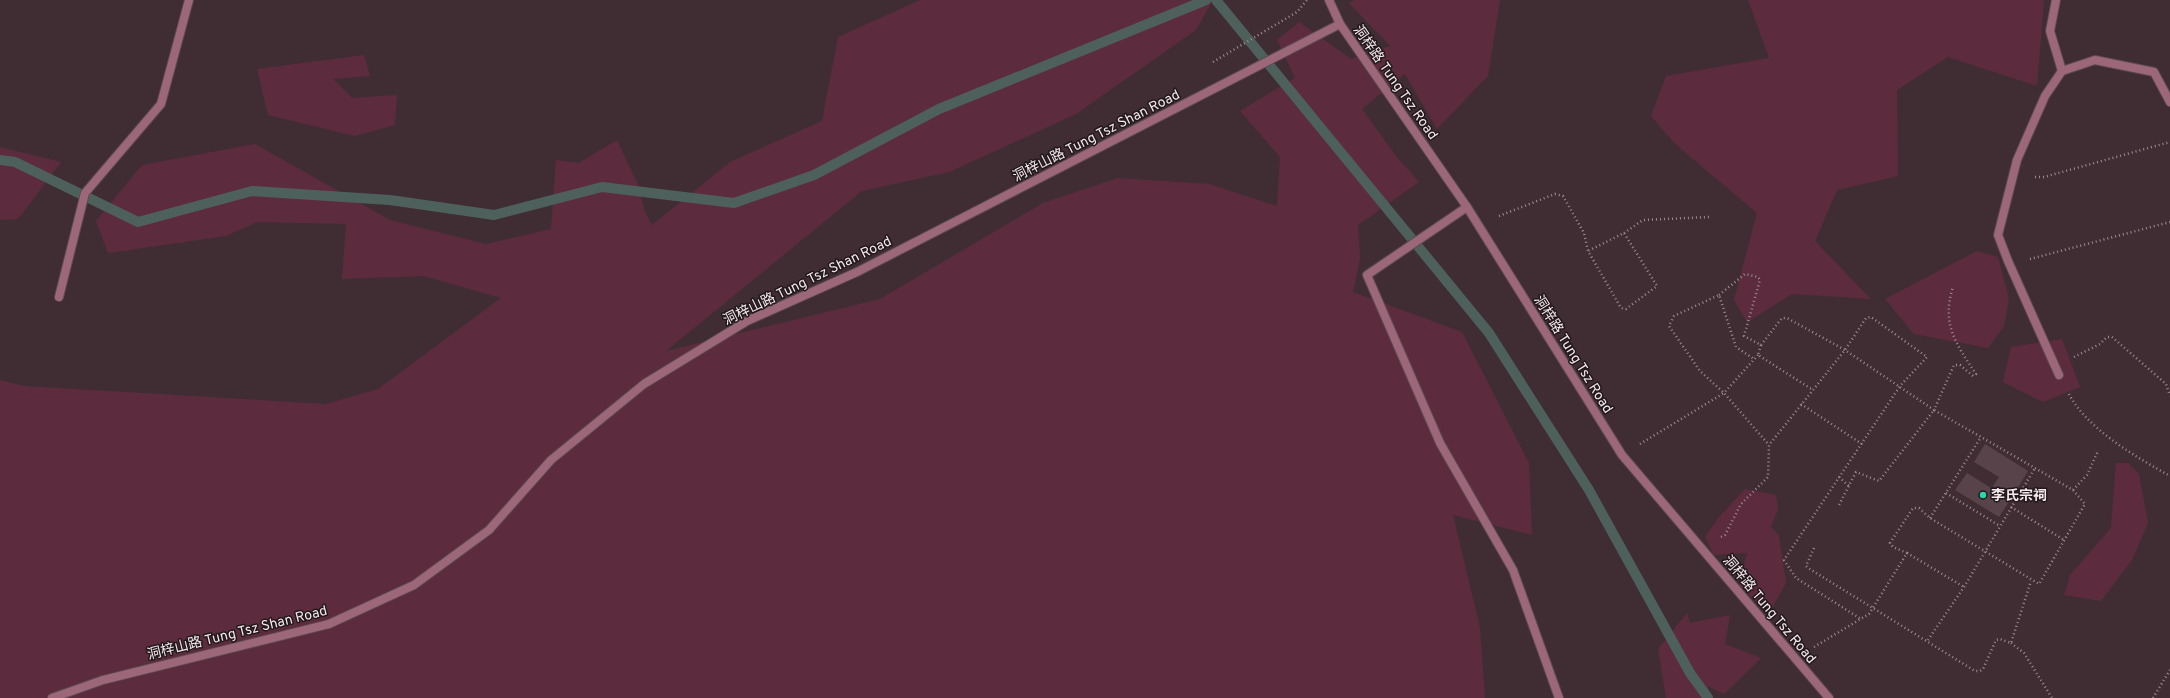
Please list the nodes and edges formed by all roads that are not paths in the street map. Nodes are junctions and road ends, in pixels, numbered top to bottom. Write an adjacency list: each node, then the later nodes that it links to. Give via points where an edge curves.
1 (189, 0): 8 (street, via 161,104 85,193)
2 (1328, 0): 4 (street, 洞梓路 Tung Tsz Road)
3 (2056, 0): 5 (street, via 2050,31)
4 (1340, 24): 7 (street, 洞梓路 Tung Tsz Road); 10 (street, 洞梓山路 Tung Tsz Shan Road, via 857,272 740,325 644,384 551,460 489,530 414,585 329,624 103,680)
5 (2062, 71): 6 (street, via 2095,60 2154,72); 9 (street, via 2045,96 2017,160 1998,235)
6 (2170, 102)
7 (1467, 207): 11 (street, via 1367,275 1440,443 1514,570); 12 (street, 洞梓路 Tung Tsz Road, via 1622,455)
8 (59, 297)
9 (2059, 375)
10 (52, 698)
11 (1559, 698)
12 (1829, 698)

